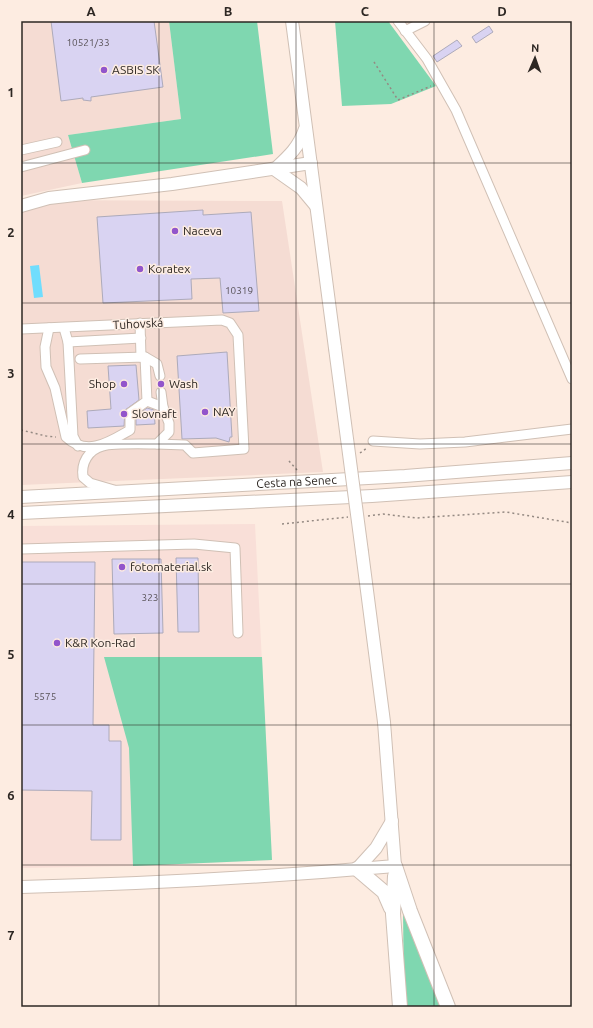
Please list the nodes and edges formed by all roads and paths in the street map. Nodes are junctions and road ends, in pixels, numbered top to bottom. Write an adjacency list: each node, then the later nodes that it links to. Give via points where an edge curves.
1 (292, 21): 7 (main road)
2 (398, 21): 4 (lane)
3 (425, 21): 4 (lane)
4 (405, 31): 6 (lane, via 427,59)
5 (374, 62): 6 (path, via 398,100)
6 (440, 82): 25 (lane, via 456,110)
7 (306, 127): 11 (main road); 13 (main road, via 295,151)
8 (57, 142): 9 (lane)
9 (21, 150)
10 (85, 150): 12 (lane)
11 (311, 163): 13 (main road); 15 (main road)
12 (21, 167)
13 (274, 169): 14 (main road, via 49,198); 15 (main road, via 298,186)
14 (21, 206)
15 (316, 207): 52 (main road, bridge, via 384,722)
16 (140, 324): 18 (lane, Tuhovská); 20 (lane); 33 (lane, Tuhovská, via 222,320 230,323 238,336 244,449 193,453 185,445)
17 (49, 328): 18 (lane, Tuhovská); 19 (lane, Tuhovská); 31 (lane, via 45,347 46,367 55,388)
18 (64, 328): 21 (lane)
19 (21, 329)
20 (141, 338): 21 (lane); 22 (lane)
21 (68, 342): 34 (lane, via 73,436)
22 (143, 357): 23 (lane); 24 (lane, via 157,364); 27 (lane)
23 (80, 359)
24 (160, 376)
25 (572, 379)
26 (161, 392): 28 (lane)
27 (147, 401): 28 (lane); 35 (lane, via 130,413 130,430)
28 (163, 407): 33 (lane, via 169,423 169,432)
29 (21, 430): 31 (path, via 46,436)
30 (572, 430): 32 (lane, via 465,442 420,444)
31 (66, 437): 34 (lane)
32 (373, 441): 36 (path)
33 (157, 444): 35 (lane)
34 (78, 446): 35 (lane)
35 (103, 446): 42 (lane, via 86,457 82,468 83,477 90,483)
36 (360, 454)
37 (290, 461): 39 (path)
38 (572, 463): 42 (main road, Cesta na Senec)
39 (303, 475)
40 (572, 482): 45 (main road, Cesta na Senec, via 372,496)
41 (21, 489): 43 (main road)
42 (123, 493): 43 (main road, Cesta na Senec)
43 (53, 496): 44 (main road, Cesta na Senec)
44 (21, 497)
45 (21, 513)
46 (368, 516): 48 (path, via 383,514 416,518 506,512)
47 (352, 517): 49 (path)
48 (572, 523)
49 (282, 524)
50 (21, 549): 51 (lane, via 194,544 235,548)
51 (238, 633)
52 (392, 821): 53 (main road); 54 (main road, via 376,848)
53 (395, 866): 54 (main road); 56 (highway); 58 (highway)
54 (357, 869): 55 (main road, via 131,884); 56 (highway, via 384,892)
55 (21, 887)
56 (393, 914): 57 (highway)
57 (400, 1007)
58 (448, 1007)

